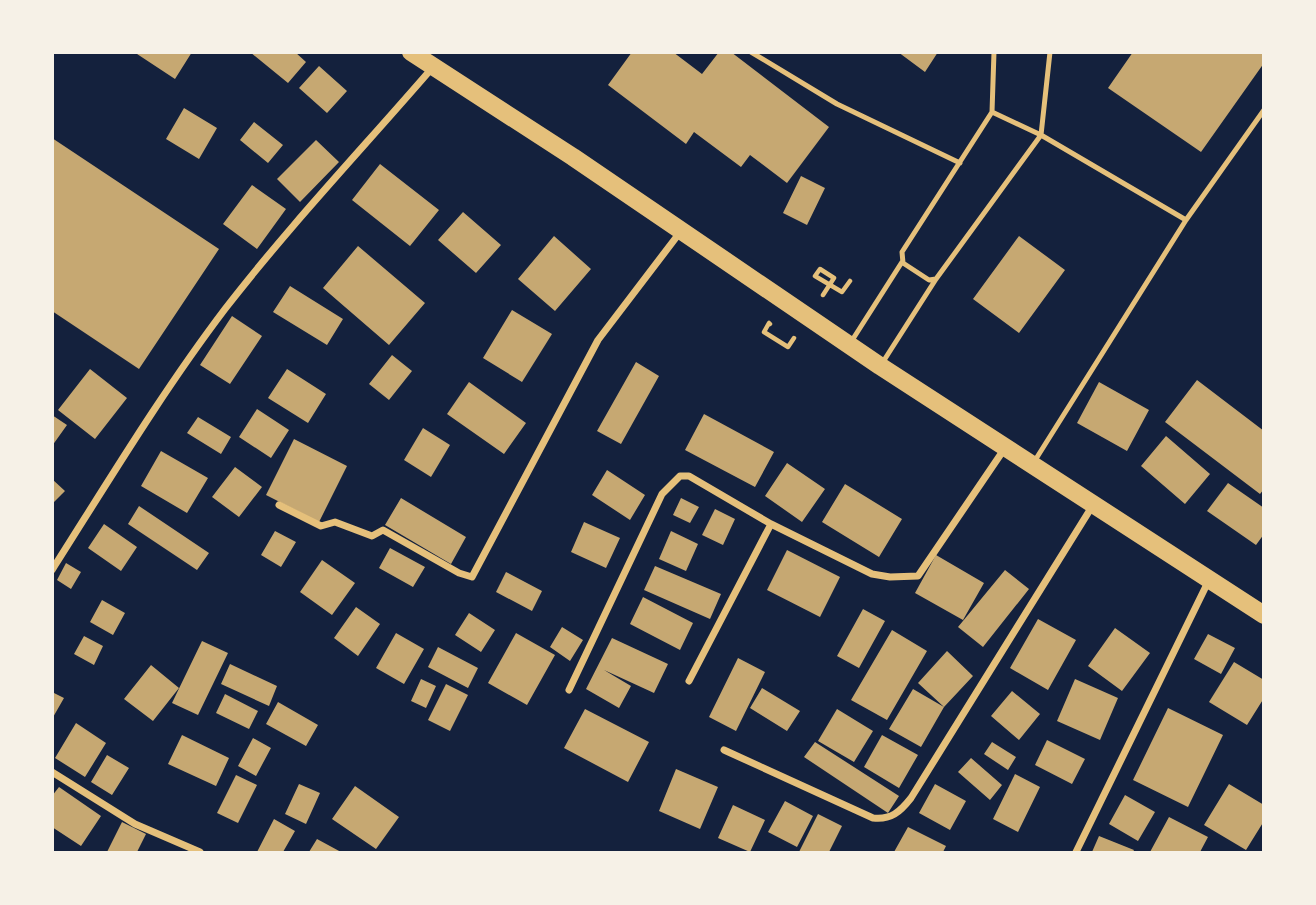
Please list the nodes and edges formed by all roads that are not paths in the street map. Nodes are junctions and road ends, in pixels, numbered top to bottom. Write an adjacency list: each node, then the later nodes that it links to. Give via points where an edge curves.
1 (411, 52): 5 (main road)
2 (751, 52): 9 (lane, via 837,104)
3 (994, 52): 7 (lane)
4 (1050, 52): 8 (lane)
5 (433, 67): 11 (main road); 21 (street, via 226,307 167,389)
6 (1264, 110): 10 (lane)
7 (992, 112): 8 (lane); 9 (lane)
8 (1041, 135): 10 (lane); 13 (lane)
9 (960, 163): 12 (lane, via 902,253)
10 (1186, 220): 17 (lane)
11 (681, 230): 14 (main road); 18 (street, via 598,340 472,577 383,530 372,536 335,522 321,526)
12 (902, 261): 13 (lane, via 929,280); 14 (lane)
13 (936, 279): 15 (lane)
14 (849, 345): 15 (main road)
15 (880, 366): 16 (main road)
16 (1005, 448): 17 (main road); 20 (street, via 918,576 872,573)
17 (1032, 465): 19 (main road)
18 (279, 505)
19 (1094, 505): 22 (main road); 26 (street, via 911,799 893,816 873,818)
20 (771, 524): 24 (street); 25 (street, via 690,476 680,476 669,484)
21 (52, 570)
22 (1209, 580): 23 (main road); 29 (street)
23 (1264, 615)
24 (689, 681)
25 (569, 690)
26 (724, 750)
27 (52, 772): 28 (street, via 135,824)
28 (200, 852)
29 (1076, 852)

